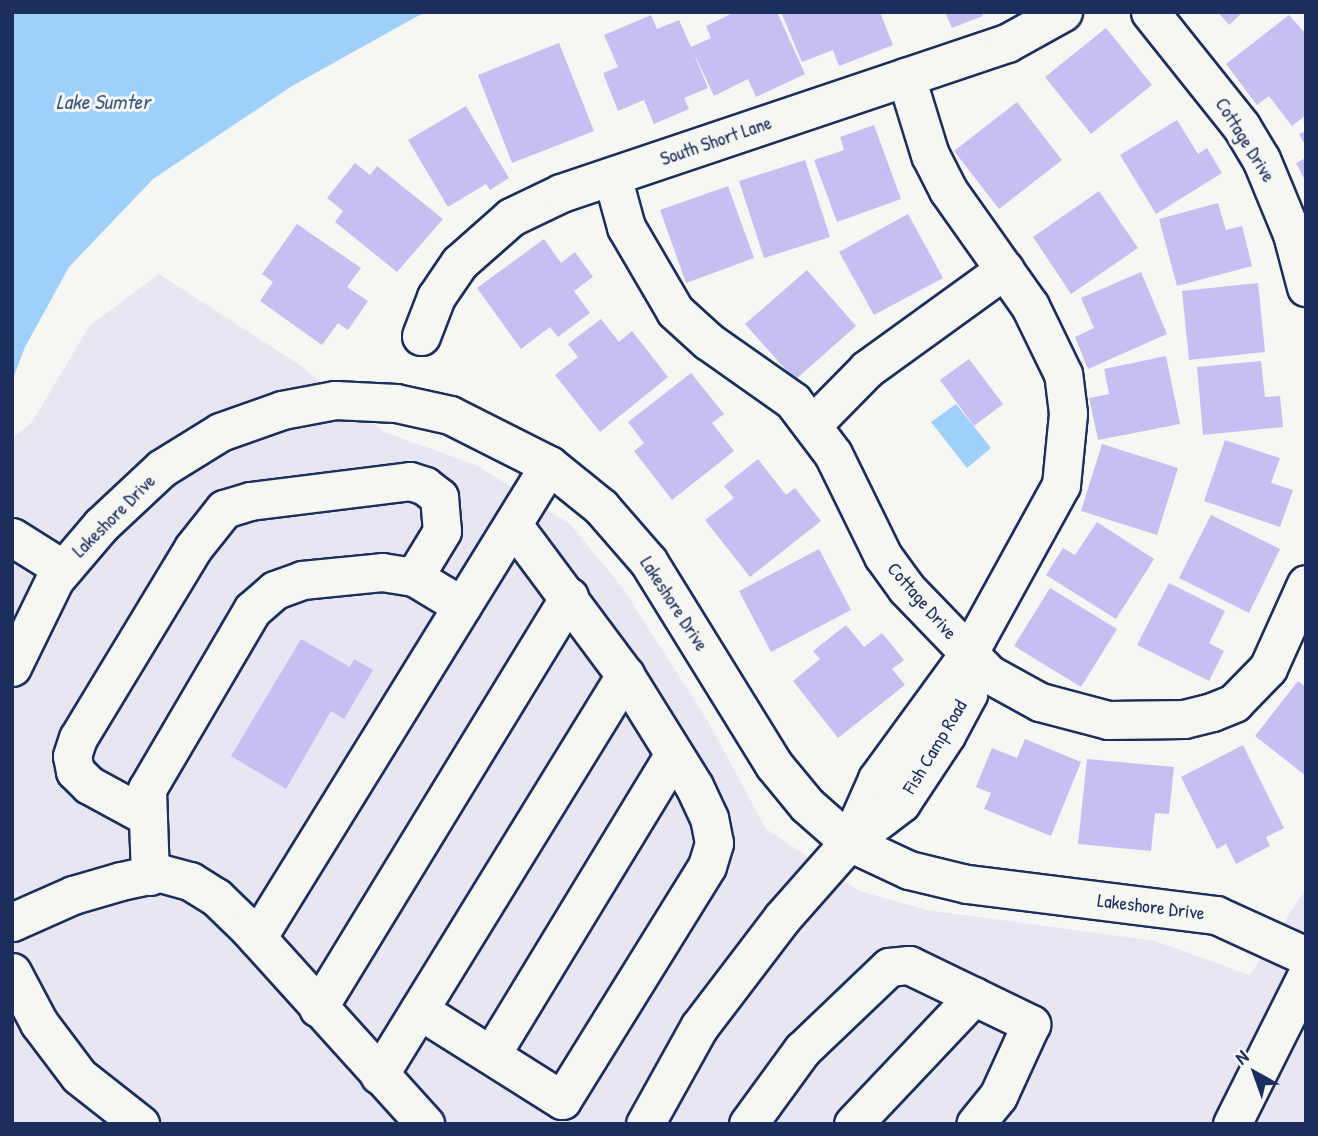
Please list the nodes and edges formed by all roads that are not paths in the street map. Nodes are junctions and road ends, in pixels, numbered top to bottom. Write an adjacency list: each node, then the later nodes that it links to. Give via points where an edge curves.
1 (1063, 12): 3 (street, South Short Lane, via 1007,43)
2 (1150, 12): 6 (street, Cottage Drive, via 1218,96 1261,159 1292,234)
3 (906, 77): 4 (street, South Short Lane); 5 (street, Fish Camp Road, via 926,142 948,190)
4 (612, 176): 7 (street, South Short Lane, via 511,217 478,241 436,297); 8 (street, Cottage Drive, via 626,227 675,311 708,341 793,401)
5 (1005, 270): 8 (street, via 867,369); 17 (street, Fish Camp Road, via 1030,306 1063,374 1066,451 1061,485 1046,519)
6 (1306, 286)
7 (421, 336)
8 (812, 425): 17 (street, Cottage Drive, via 833,454 883,556 906,588)
9 (549, 465): 10 (street); 12 (street, Lakeshore Drive, via 450,415 396,403 335,400 282,410 220,432 162,468 101,525); 22 (street, Lakeshore Drive, via 601,507 648,561 774,765 807,806)
10 (513, 525): 15 (street); 16 (street)
11 (12, 537): 12 (street)
12 (63, 569): 18 (street, Lakeshore Drive)
13 (414, 577): 16 (street); 21 (street, via 348,572 302,580 275,590 252,610 147,789); 21 (street, via 442,531 439,497 425,486 410,481 250,501 223,509 193,548 78,738 72,756 75,771 89,785)
14 (1306, 584): 17 (street, Cottage Drive, via 1268,668 1250,689 1234,704 1184,719 1108,720 1076,714 1008,685)
15 (569, 597): 19 (street); 30 (street)
16 (462, 606): 25 (street)
17 (968, 654): 22 (street, Fish Camp Road, via 877,779)
18 (12, 667)
19 (625, 676): 20 (street); 31 (street)
20 (674, 754): 32 (street); 32 (street, via 709,818 714,844 707,866 562,1100)
21 (148, 817): 23 (street)
22 (849, 842): 26 (street, Lakeshore Drive, via 909,870 967,884 1216,915); 36 (street, Fish Camp Road, via 782,918 699,1027)
23 (150, 876): 24 (street, via 73,895); 25 (street, via 160,873 190,881 216,897)
24 (12, 922)
25 (257, 938): 30 (street)
26 (1306, 956)
27 (12, 972): 34 (street, via 39,1023 79,1076)
28 (1306, 976): 40 (street)
29 (974, 996): 37 (street, via 909,965 889,967 802,1050); 38 (street); 39 (street, via 1031,1024 998,1096)
30 (318, 1008): 33 (street)
31 (419, 1010): 32 (street); 33 (street)
32 (491, 1055)
33 (379, 1075): 35 (street)
34 (140, 1124)
35 (425, 1124)
36 (645, 1124)
37 (748, 1124)
38 (853, 1124)
39 (975, 1124)
40 (1231, 1124)

